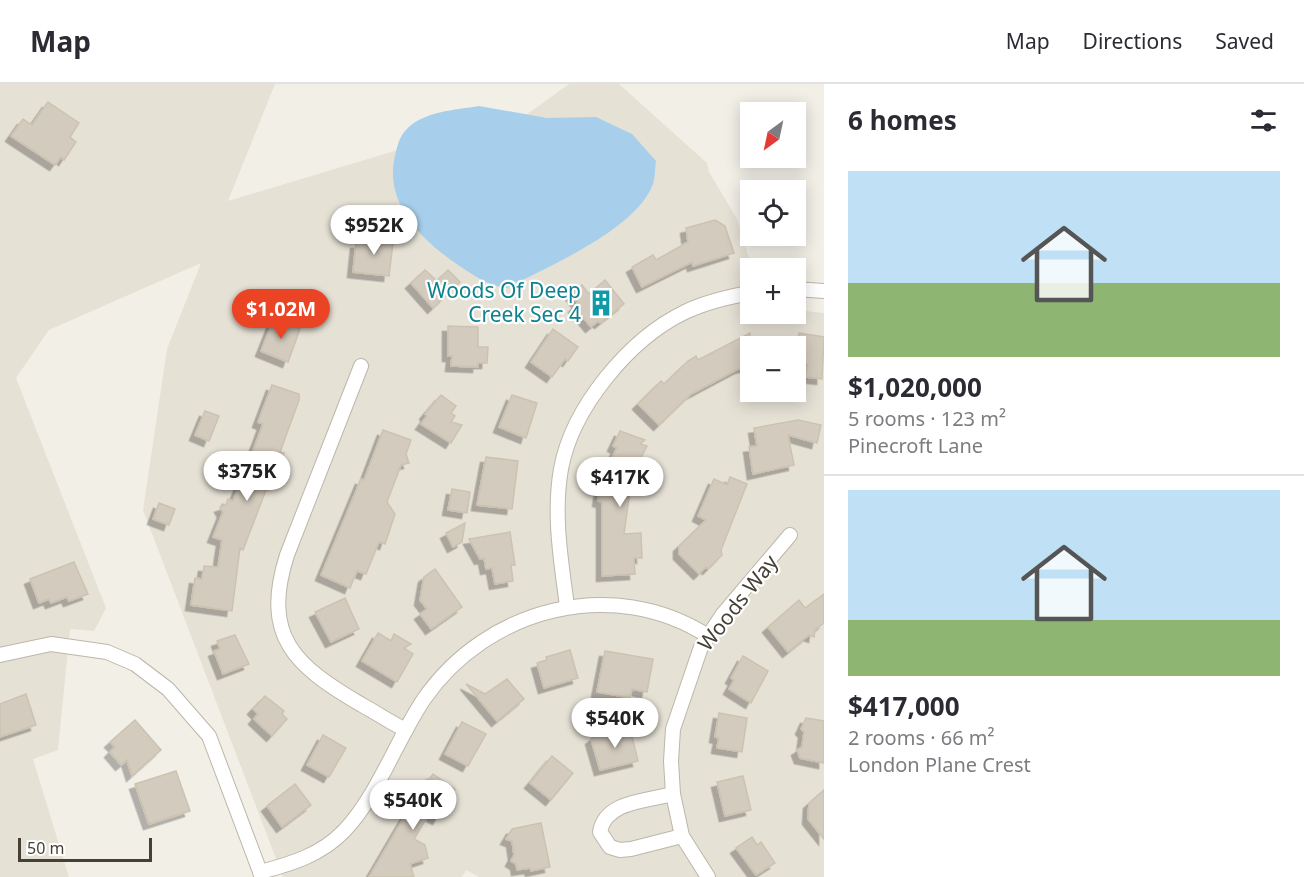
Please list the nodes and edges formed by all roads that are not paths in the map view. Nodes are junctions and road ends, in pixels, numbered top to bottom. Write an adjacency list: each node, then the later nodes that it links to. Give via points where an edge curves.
1 (806, 290): 2 (street)
2 (824, 291)
3 (740, 294): 6 (street, via 705,303 660,327 622,358 583,412 568,444 559,492 559,541)
4 (361, 366): 9 (street, via 287,555 280,577 278,610 294,655 312,674)
5 (790, 536): 7 (street, Woods Way)
6 (567, 606): 7 (street, via 622,606 650,611); 9 (street, via 494,634 465,654 424,699)
7 (708, 636): 10 (street, Woods Way, via 694,661 673,729)
8 (0, 655): 12 (street, via 51,644 107,652 135,664 168,689 208,736)
9 (406, 730): 12 (street, via 374,789 345,831 306,858)
10 (673, 795): 11 (street, Woods Way); 11 (street, via 610,812 600,832 610,847 620,850)
11 (682, 836): 13 (street, Woods Way)
12 (261, 875)
13 (708, 877)

